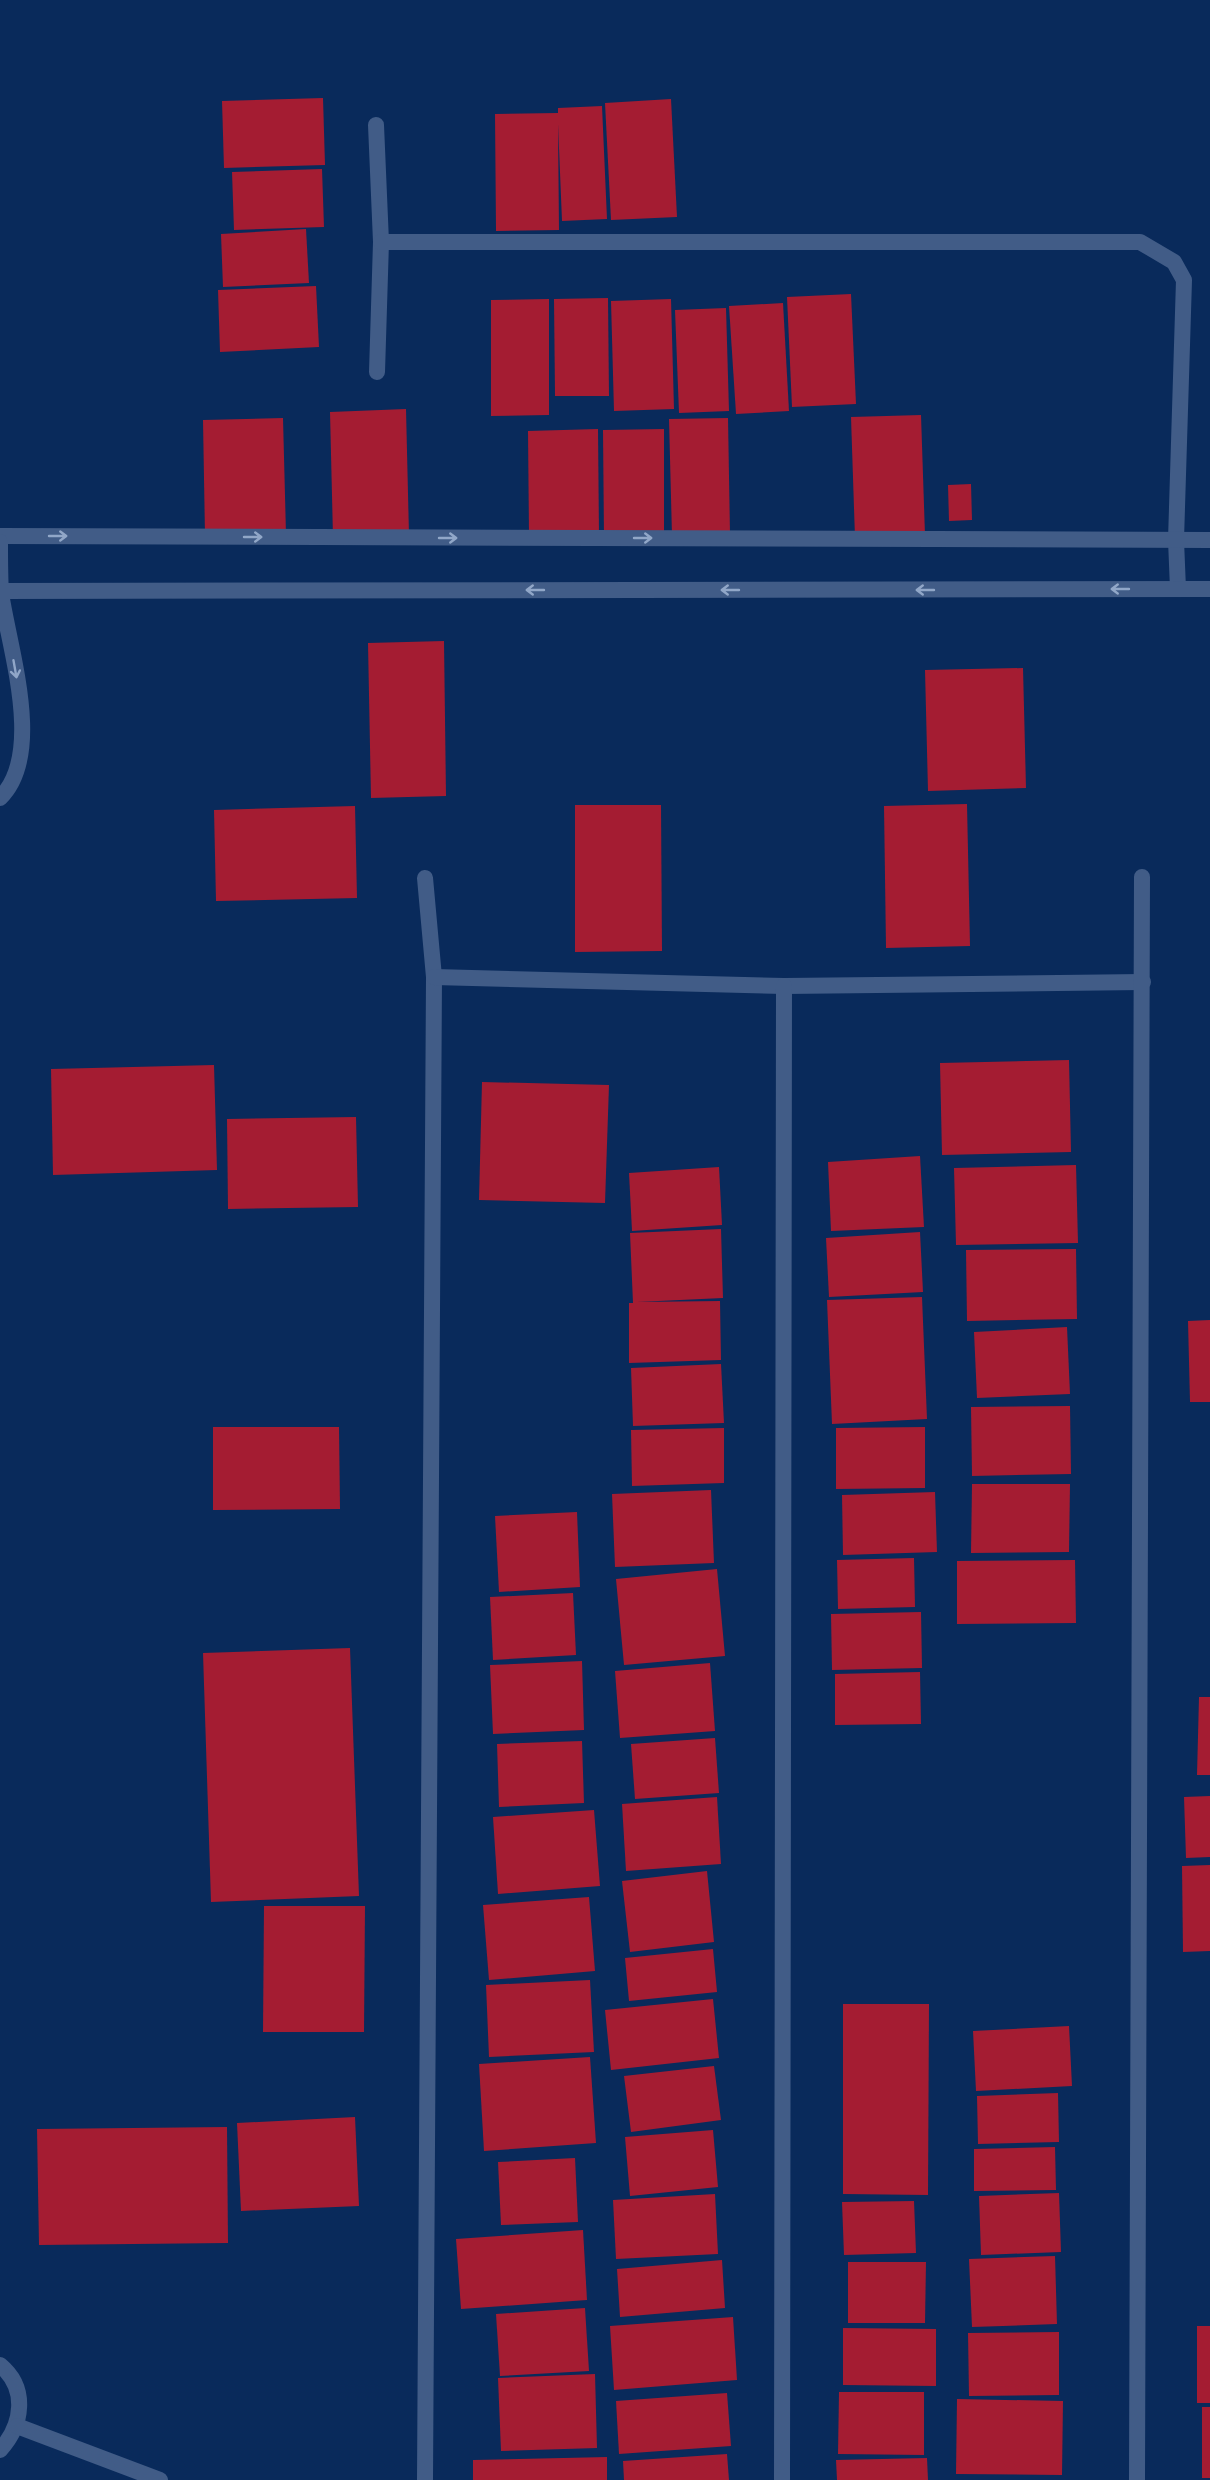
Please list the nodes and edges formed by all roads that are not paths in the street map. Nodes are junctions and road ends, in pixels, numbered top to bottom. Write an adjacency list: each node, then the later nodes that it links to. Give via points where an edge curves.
1 (376, 125): 2 (street)
2 (381, 242): 3 (street); 5 (street, via 1140,242 1174,262 1184,279)
3 (376, 372)
4 (0, 536): 5 (street, one-way to 5)
5 (1176, 540): 6 (street); 8 (street)
6 (1210, 540)
7 (0, 542): 10 (street)
8 (1178, 589): 9 (street); 10 (street, one-way to 10)
9 (1210, 589)
10 (0, 591): 11 (street, one-way to 11, via 24,717 21,753 8,791)
11 (0, 798)
12 (1142, 877): 15 (street)
13 (425, 878): 14 (street)
14 (434, 977): 16 (street); 21 (street)
15 (1143, 982): 16 (street); 23 (street)
16 (784, 986): 22 (street)
17 (0, 2365): 18 (street, via 13,2379 19,2395)
18 (17, 2426): 19 (street); 20 (street)
19 (0, 2450)
20 (160, 2480)
21 (425, 2480)
22 (782, 2480)
23 (1137, 2480)

